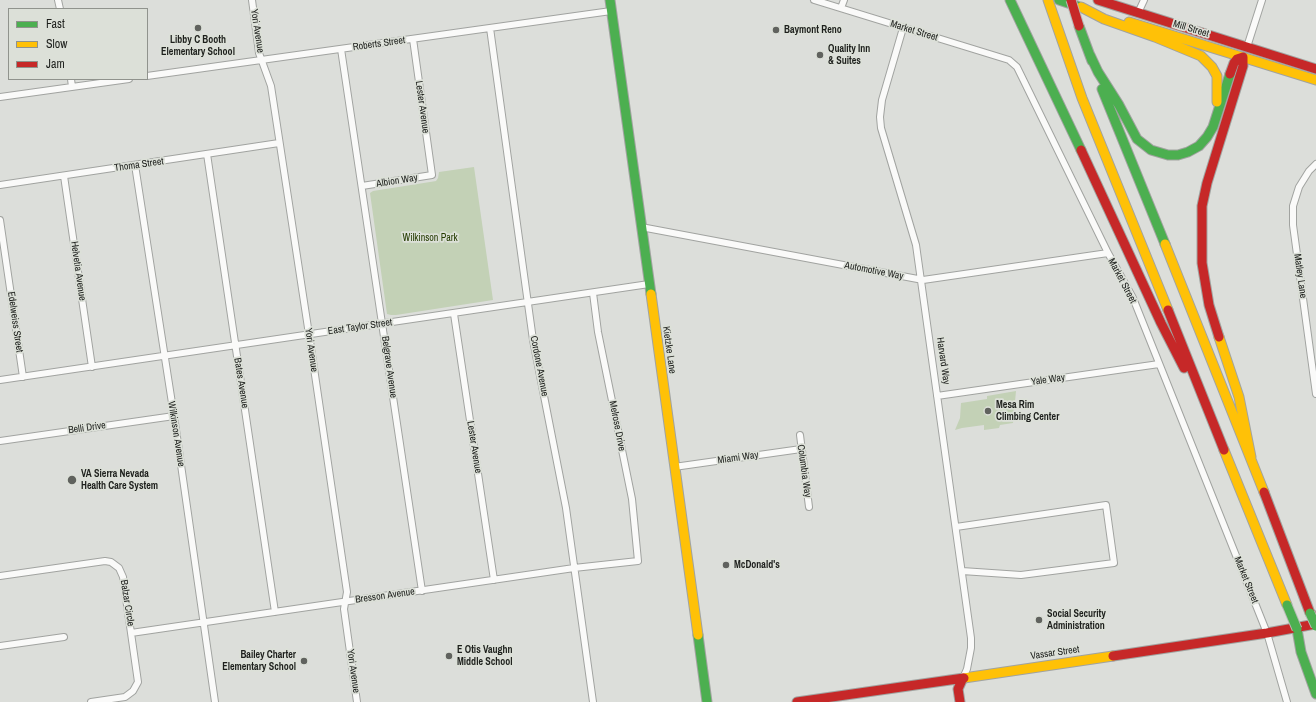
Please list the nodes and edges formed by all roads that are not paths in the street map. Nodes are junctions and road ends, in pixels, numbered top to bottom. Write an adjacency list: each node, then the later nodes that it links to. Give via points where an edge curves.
1 (252, 0): 25 (street, Yori Avenue)
2 (610, 0): 15 (main road, Kietzke Lane)
3 (814, 0): 14 (street, Market Street)
4 (844, 0): 14 (street)
5 (1002, 0): 19 (main road)
6 (1010, 0): 19 (main road)
7 (1048, 0): 60 (main road, via 1082,98)
8 (1059, 0): 13 (main road, Mill Street)
9 (1071, 0): 23 (main road, bridge)
10 (1098, 0): 16 (main road, Mill Street)
11 (1144, 0): 16 (street)
12 (1262, 0): 21 (street)
13 (1081, 7): 24 (main road, Mill Street); 33 (main road, via 1104,19 1196,53 1205,59 1215,72 1218,82)
14 (841, 8): 18 (street, Market Street)
15 (611, 11): 17 (street, Roberts Street); 43 (main road, Kietzke Lane)
16 (1138, 13): 21 (main road, Mill Street)
17 (490, 28): 20 (street, Roberts Street); 48 (street, Cordone Avenue)
18 (903, 28): 44 (street, Market Street, via 1009,60 1017,67); 45 (street, Harvard Way, via 882,100 880,117 881,128 916,245)
19 (1025, 30): 60 (main road, via 1166,334)
20 (413, 39): 22 (street, Roberts Street); 38 (street, Lester Avenue)
21 (1247, 47): 24 (main road); 26 (main road, Mill Street)
22 (341, 49): 25 (street, Roberts Street); 41 (street, Belgrave Avenue)
23 (1090, 55): 33 (main road, via 1133,134 1151,150 1168,155 1188,152 1203,142); 65 (main road)
24 (1243, 57): 30 (main road, Mill Street); 33 (main road, via 1234,63); 65 (main road, via 1243,66 1207,183 1202,206 1201,241 1209,305 1239,396)
25 (261, 60): 27 (street, Roberts Street); 34 (street, Yori Avenue, via 271,86)
26 (1316, 69)
27 (148, 76)
28 (70, 80): 31 (street)
29 (122, 80): 31 (street)
30 (1316, 80)
31 (72, 87): 32 (street)
32 (0, 97)
33 (1213, 126)
34 (279, 143): 35 (street, Thoma Street); 51 (street, Yori Avenue)
35 (207, 154): 37 (street, Thoma Street); 52 (street, Bates Avenue)
36 (1316, 164): 58 (street, Matley Lane, via 1299,187 1293,225)
37 (135, 165): 39 (street, Thoma Street); 53 (street, Wilkinson Avenue)
38 (432, 175): 41 (street, Albion Way)
39 (64, 176): 40 (street, Thoma Street); 55 (street, Helvetia Avenue)
40 (0, 185)
41 (362, 186): 50 (street, Belgrave Avenue)
42 (0, 220): 56 (street, Edelweiss Street)
43 (641, 227): 45 (street, Automotive Way); 46 (main road, Kietzke Lane)
44 (1108, 253): 45 (street, Automotive Way); 54 (street, Market Street, via 1133,298)
45 (922, 279): 59 (street, Harvard Way)
46 (649, 284): 47 (street, East Taylor Street); 66 (main road, Kietzke Lane)
47 (592, 293): 48 (street, East Taylor Street); 69 (street, Melrose Drive, via 632,499)
48 (528, 302): 49 (street, East Taylor Street); 70 (street, Cordone Avenue, via 566,508)
49 (454, 314): 50 (street, East Taylor Street); 73 (street, Lester Avenue)
50 (382, 324): 51 (street, East Taylor Street); 74 (street, Belgrave Avenue)
51 (309, 334): 52 (street, East Taylor Street); 75 (street, Yori Avenue, via 347,592)
52 (235, 345): 53 (street, East Taylor Street); 76 (street, Bates Avenue)
53 (164, 356): 55 (street, East Taylor Street); 61 (street, Wilkinson Avenue)
54 (1159, 364): 59 (street, Yale Way); 81 (street, Market Street)
55 (92, 367): 56 (street, East Taylor Street)
56 (23, 377): 57 (street, East Taylor Street)
57 (0, 380)
58 (1316, 394)
59 (937, 396): 68 (street, Harvard Way)
60 (1204, 400): 84 (main road, bridge)
61 (174, 416): 63 (street, Belli Drive); 78 (street, Wilkinson Avenue)
62 (800, 435): 64 (street, Columbia Way)
63 (0, 441)
64 (801, 449): 66 (street, Miami Way); 67 (street, Columbia Way)
65 (1251, 457): 77 (main road)
66 (674, 467): 93 (main road, Kietzke Lane)
67 (809, 508)
68 (956, 528): 71 (street, Harvard Way); 71 (street, via 1106,505 1114,563 1021,575)
69 (638, 561): 70 (street, Bresson Avenue)
70 (574, 568): 73 (street, Bresson Avenue); 92 (street, Cordone Avenue)
71 (962, 571): 86 (street, Harvard Way, via 971,644)
72 (0, 576): 80 (street, Balzar Circle, via 111,562 122,573)
73 (494, 580): 74 (street, Bresson Avenue)
74 (422, 591): 75 (street, Bresson Avenue)
75 (345, 602): 76 (street, Bresson Avenue); 91 (street, Yori Avenue)
76 (275, 612): 78 (street, Bresson Avenue)
77 (1313, 615): 79 (main road, bridge)
78 (203, 623): 80 (street, Bresson Avenue); 90 (street, Wilkinson Avenue)
79 (1316, 625): 81 (main road, Vassar Street)
80 (132, 633): 89 (street, Balzar Circle, via 138,676 136,687 130,695)
81 (1267, 633): 86 (main road, Vassar Street); 96 (street, Market Street)
82 (64, 637): 83 (street)
83 (0, 646)
84 (1304, 651): 85 (main road); 87 (main road)
85 (1316, 675)
86 (963, 678): 88 (main road, Vassar Street); 95 (main road, Harvard Way, via 958,689)
87 (1316, 694)
88 (818, 700): 94 (main road, Vassar Street)
89 (91, 702)
90 (215, 702)
91 (357, 702)
92 (594, 702)
93 (707, 702)
94 (797, 702)
95 (960, 702)
96 (1287, 702)

